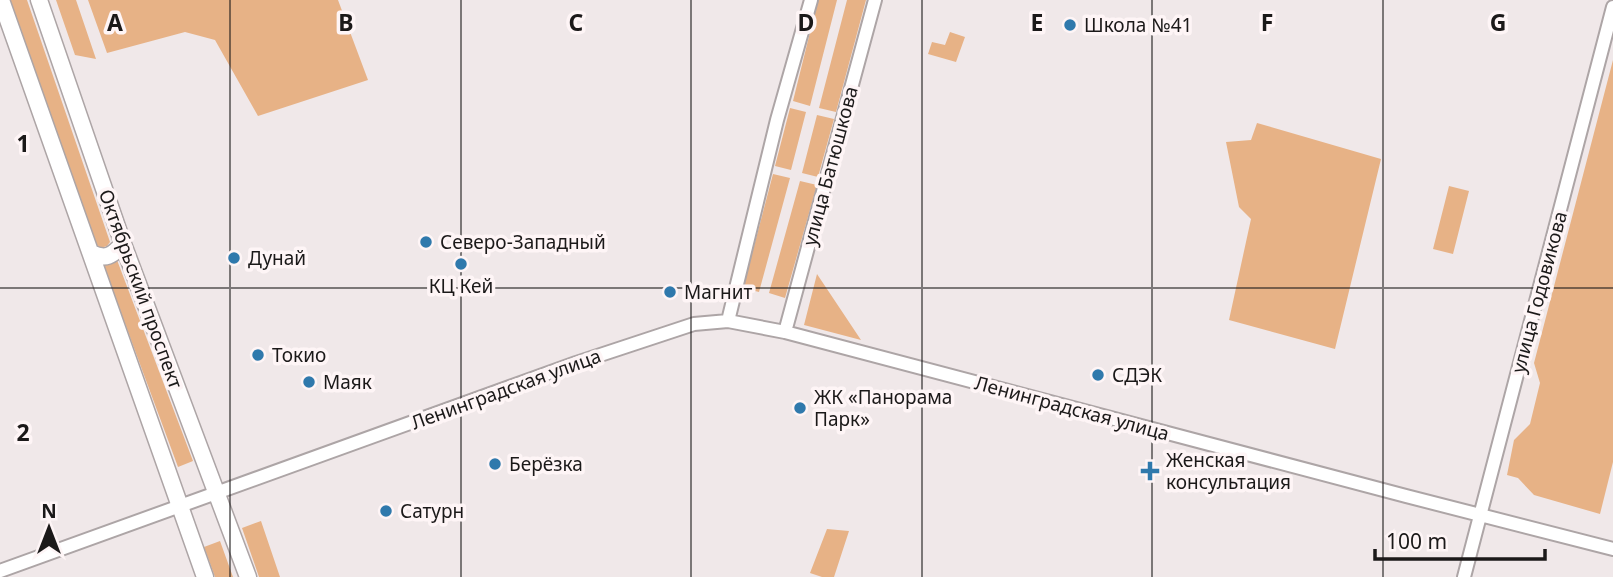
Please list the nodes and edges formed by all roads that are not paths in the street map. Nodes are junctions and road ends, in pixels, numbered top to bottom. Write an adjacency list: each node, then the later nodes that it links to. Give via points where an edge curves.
1 (1, 0): 7 (main road, Октябрьский проспект)
2 (39, 0): 6 (main road, Октябрьский проспект)
3 (811, 0): 8 (street)
4 (875, 0): 9 (street, улица Батюшкова)
5 (1613, 7): 12 (street, улица Годовикова)
6 (123, 244): 7 (main road, via 114,254 101,258); 10 (main road, Октябрьский проспект)
7 (91, 253): 11 (main road, Октябрьский проспект)
8 (728, 321): 9 (street, Ленинградская улица); 10 (street, Ленинградская улица, via 694,324 576,363)
9 (785, 332): 12 (street, Ленинградская улица)
10 (217, 493): 11 (street, Ленинградская улица); 16 (main road, Октябрьский проспект)
11 (180, 506): 14 (street, Ленинградская улица); 15 (main road, Октябрьский проспект)
12 (1481, 515): 13 (street, Ленинградская улица); 17 (street, улица Годовикова)
13 (1613, 549)
14 (0, 571)
15 (205, 577)
16 (248, 577)
17 (1464, 577)

